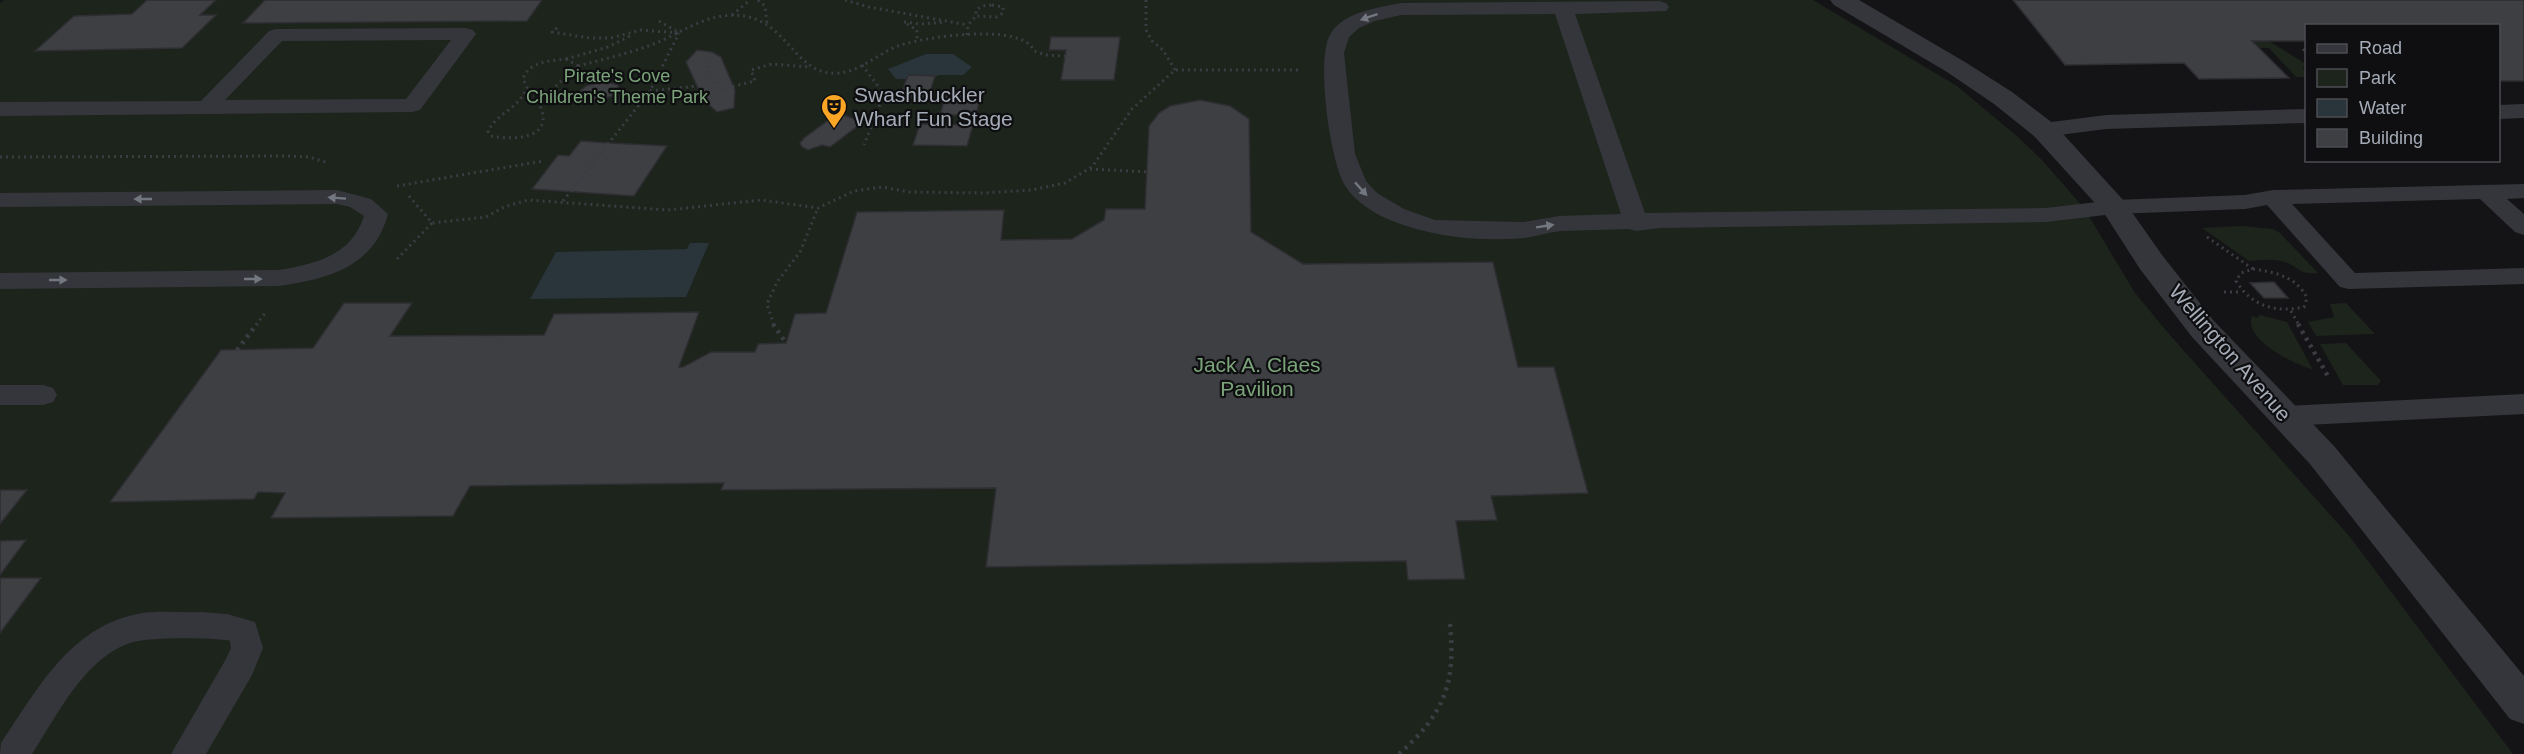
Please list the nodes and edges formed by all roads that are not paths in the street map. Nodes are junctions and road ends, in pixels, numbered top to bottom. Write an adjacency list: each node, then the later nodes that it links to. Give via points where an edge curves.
1 (1842, 0): 9 (street, Wellington Avenue, via 1956,67)
2 (1659, 7): 3 (lane)
3 (1563, 8): 15 (lane); 15 (lane, one-way to 15, via 1401,9 1352,24 1340,35 1334,53 1344,154 1350,172 1369,198 1396,214 1432,227 1524,230 1559,224)
4 (206, 108): 4 (lane, via 412,105 466,34 276,35); 5 (lane)
5 (0, 109)
6 (2524, 111): 7 (lane)
7 (2500, 112)
8 (2305, 116): 9 (lane, via 2106,122)
9 (2044, 130): 14 (street, Wellington Avenue)
10 (2485, 191): 11 (lane); 12 (lane); 16 (lane)
11 (2524, 191)
12 (2273, 197): 14 (lane, via 2246,202); 17 (lane, via 2349,281)
13 (0, 200): 18 (lane, one-way to 13, via 303,275 329,267 353,252 374,228 376,214 356,200 337,197)
14 (2114, 207): 15 (lane, via 2046,215); 22 (street, Wellington Avenue, via 2203,330)
15 (1636, 223)
16 (2524, 227)
17 (2524, 276)
18 (0, 280)
19 (0, 395): 20 (lane)
20 (43, 395)
21 (2524, 404): 22 (lane)
22 (2284, 416): 23 (street, Wellington Avenue, via 2329,464)
23 (2524, 706)
24 (14, 754): 25 (lane, via 83,655 111,636 138,627 227,625 244,631 247,648 240,665)
25 (188, 754)

